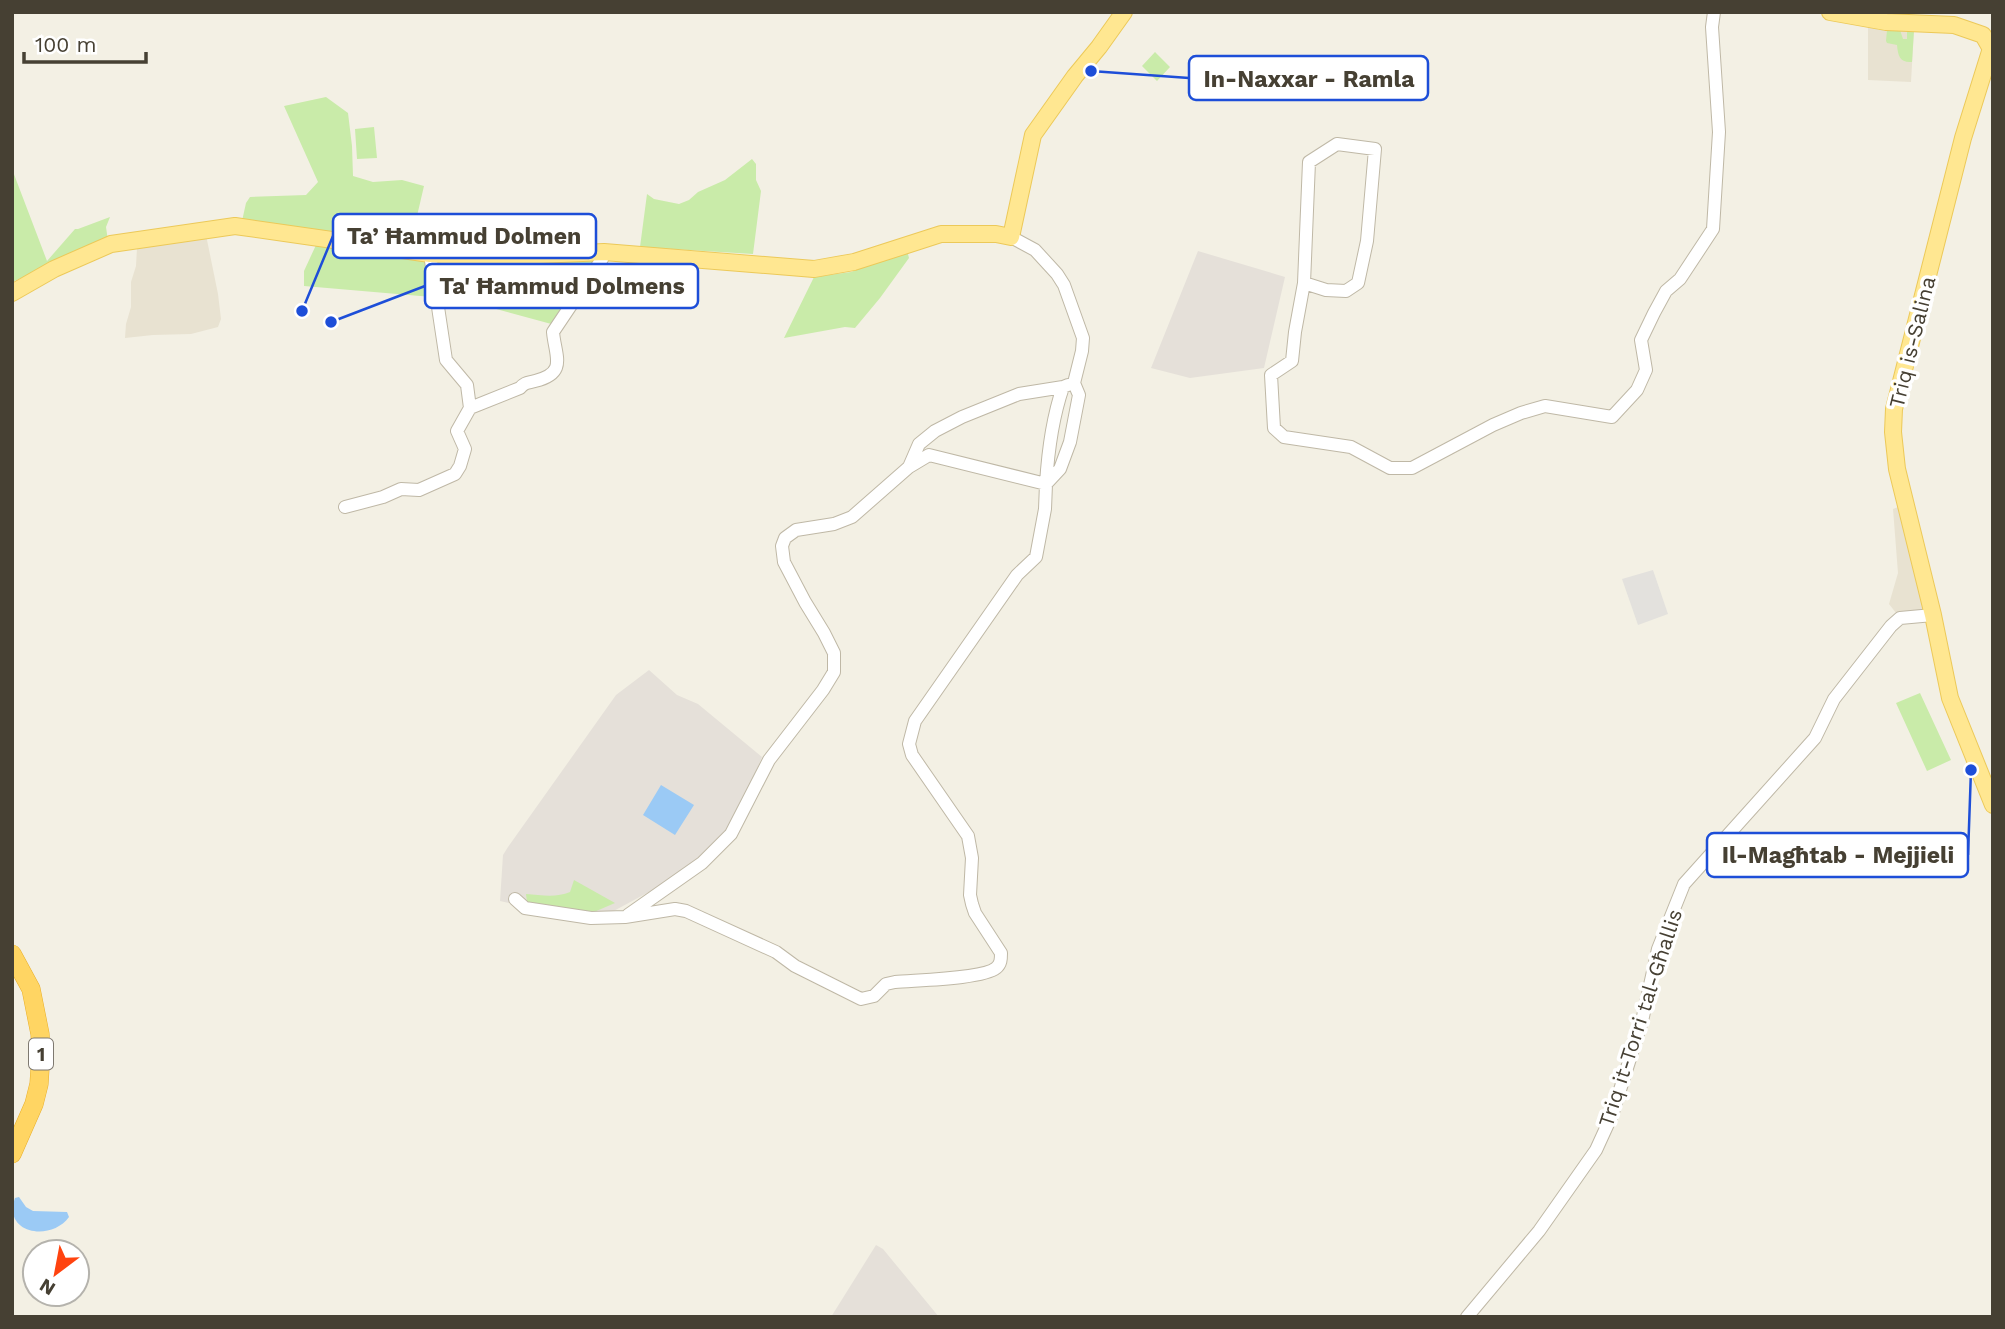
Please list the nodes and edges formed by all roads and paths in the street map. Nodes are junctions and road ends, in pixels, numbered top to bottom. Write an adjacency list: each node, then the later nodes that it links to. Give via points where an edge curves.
1 (1124, 12): 6 (main road, via 1033,135)
2 (1714, 12): 9 (street, via 1719,132 1713,229 1666,291 1641,340 1646,370 1637,390 1612,417 1545,406 1493,425 1412,468 1390,468 1351,447 1284,437 1274,428 1271,374 1292,361)
3 (1829, 12): 4 (main road)
4 (1876, 15): 5 (main road, via 1885,22 1954,25)
5 (1990, 39): 16 (main road, Triq is-Salina, via 1893,420 1897,468)
6 (1011, 237): 7 (main road, via 941,234 853,262 814,269); 11 (street, via 1035,250 1064,285 1083,338)
7 (604, 251): 8 (main road, via 478,258); 12 (street, via 553,332 558,353 554,373)
8 (429, 254): 10 (main road, via 235,226 111,244); 12 (street, via 446,360 467,385)
9 (1304, 283): 9 (street, via 1309,162 1337,144 1375,149 1367,242 1358,284 1346,291)
10 (15, 289)
11 (1069, 385): 13 (street, via 1019,394 962,417 919,444); 14 (street, via 1058,401); 14 (street, via 1079,395 1070,442 1060,469)
12 (470, 408): 15 (street, via 457,431 465,449 455,474 419,490 401,489)
13 (909, 467): 14 (street, via 929,455); 19 (street, via 852,517 796,530 785,538 784,562 834,653 834,672 769,760 731,834 702,863)
14 (1046, 484): 19 (street, via 1036,557 1017,575 915,721 909,744 968,836 972,904 1001,953 998,967 970,975 886,984 874,996 861,999 794,966 776,952 686,911)
15 (345, 507)
16 (1933, 615): 17 (main road, Triq is-Salina, via 1950,698); 24 (street, Triq it-Torri tal-Għallis, via 1900,618 1891,626 1834,699 1815,738 1684,884 1658,949 1642,1021 1596,1150 1539,1231)
17 (1993, 804)
18 (515, 899): 19 (street, via 525,908 591,918)
19 (625, 917)
20 (12, 954): 23 (highway, 1, via 31,989 41,1053 34,1104)
21 (12, 977): 22 (highway, 1, via 32,1028 34,1058 32,1088)
22 (12, 1136)
23 (12, 1154)
24 (1467, 1317)

